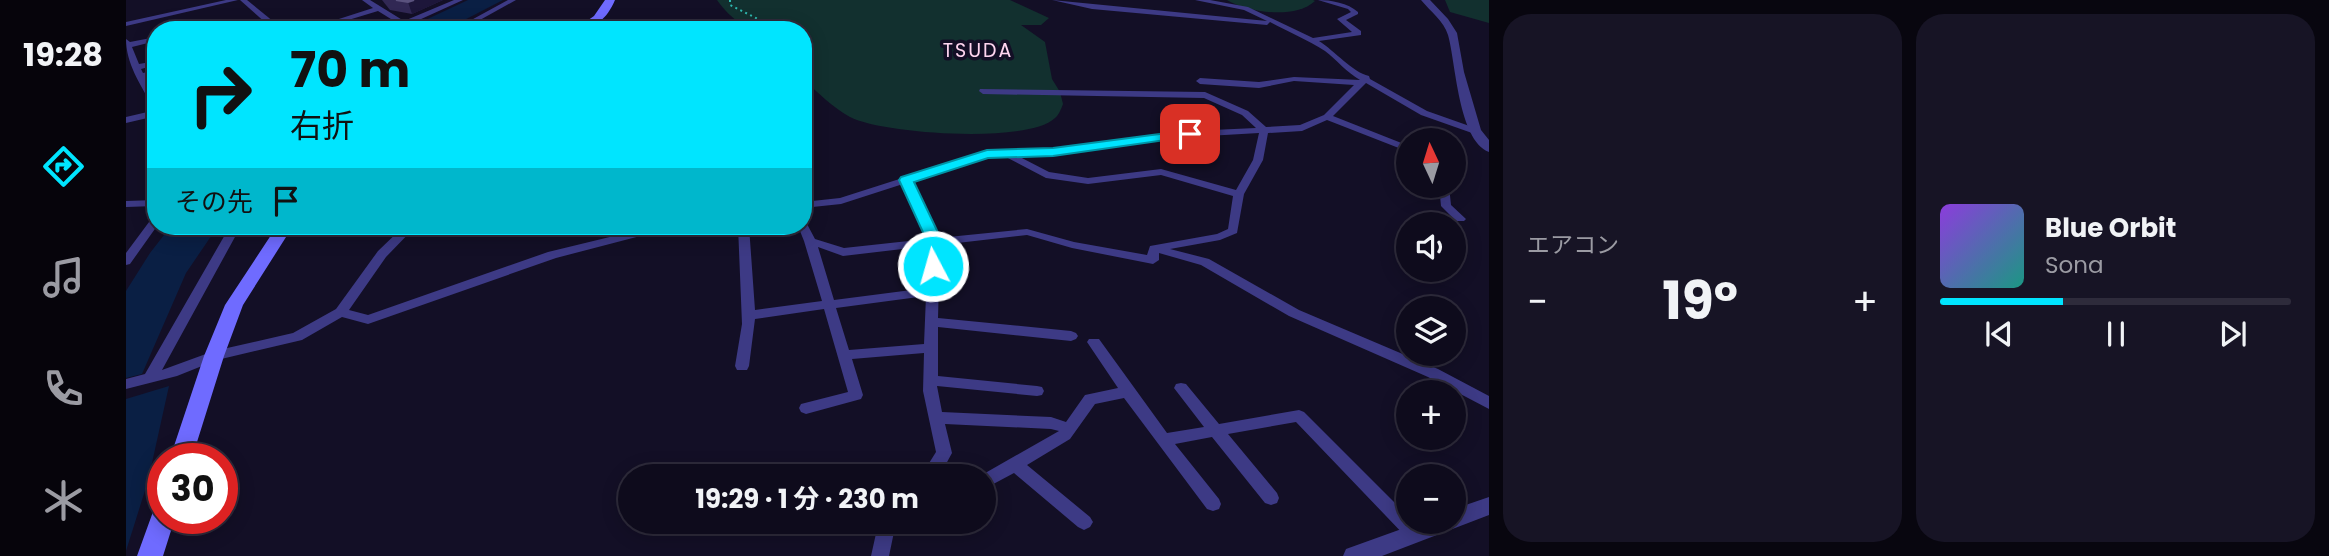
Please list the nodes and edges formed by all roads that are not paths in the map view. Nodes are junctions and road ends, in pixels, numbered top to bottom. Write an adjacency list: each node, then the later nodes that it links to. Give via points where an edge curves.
1 (235, 0): 19 (street)
2 (243, 0): 12 (street)
3 (365, 0): 11 (street)
4 (460, 0): 15 (street)
5 (513, 0): 16 (street)
6 (610, 0): 17 (main road)
7 (1055, 0): 18 (street)
8 (1198, 0): 18 (street, via 1246,8)
9 (1321, 0): 21 (street, via 1356,13 1341,19 1358,33)
10 (1425, 0): 34 (street, via 1452,33)
11 (377, 9): 13 (street); 14 (street)
12 (269, 21)
13 (338, 21)
14 (399, 21)
15 (411, 21)
16 (473, 21)
17 (595, 21)
18 (1275, 23): 21 (street)
19 (126, 24)
20 (147, 40): 22 (street)
21 (1312, 40): 27 (street)
22 (127, 43): 24 (street)
23 (147, 68): 24 (street)
24 (138, 72): 25 (street); 28 (street)
25 (147, 72)
26 (1200, 81): 27 (street, via 1259,85 1294,79)
27 (1364, 81): 31 (street); 34 (street, via 1446,123)
28 (147, 88)
29 (983, 91): 33 (street, via 1205,96 1245,113)
30 (147, 115): 32 (street)
31 (1327, 117): 33 (street, via 1302,128); 35 (street)
32 (126, 120)
33 (1264, 130): 37 (street); 39 (street, via 1258,160)
34 (1475, 131): 36 (street)
35 (1396, 144)
36 (1489, 148)
37 (1005, 153): 38 (street, via 987,154); 39 (street, via 1046,176 1088,181 1161,172)
38 (906, 180): 42 (street, via 841,201); 51 (street)
39 (1239, 194): 52 (street, via 1234,230 1220,237)
40 (147, 203): 41 (street)
41 (126, 204)
42 (812, 204)
43 (147, 232): 53 (street)
44 (230, 235): 65 (street)
45 (279, 235): 63 (main road, via 234,305)
46 (401, 235): 56 (street)
47 (631, 235): 56 (street, via 552,255 368,320)
48 (744, 235): 57 (street)
49 (807, 235): 50 (street)
50 (810, 241): 51 (street, via 843,252); 55 (street)
51 (934, 241): 52 (street, via 1027,232 1072,246 1153,260); 54 (street)
52 (1154, 248): 71 (street, via 1205,262 1294,313 1433,373)
53 (126, 261)
54 (933, 291): 55 (street); 58 (street)
55 (829, 305): 57 (street); 62 (street)
56 (341, 312): 63 (street, via 297,337)
57 (749, 315): 64 (street)
58 (932, 322): 59 (street); 61 (street)
59 (1071, 336)
60 (1094, 342): 70 (street)
61 (931, 348): 62 (street); 66 (street)
62 (844, 355): 72 (street, via 856,395)
63 (214, 356): 65 (street); 77 (main road)
64 (742, 366)
65 (150, 378): 67 (street)
66 (930, 380): 69 (street); 73 (street)
67 (126, 384)
68 (1181, 387): 75 (street)
69 (1037, 391)
70 (1128, 392): 74 (street, via 1090,399); 76 (street)
71 (1489, 403)
72 (806, 408)
73 (936, 418): 74 (street, via 1051,423); 78 (street, via 944,453)
74 (1070, 429): 79 (street)
75 (1218, 431): 76 (street); 81 (street); 85 (street, via 1299,416)
76 (1164, 440): 82 (street)
77 (186, 443)
78 (941, 464)
79 (1016, 465): 80 (street); 86 (street)
80 (996, 476)
81 (1271, 498)
82 (1213, 503)
83 (1489, 506): 84 (street)
84 (1466, 515)
85 (1396, 516)
86 (1084, 522)
87 (157, 534): 90 (main road)
88 (885, 534): 91 (street)
89 (1414, 534): 92 (street)
90 (150, 556)
91 (880, 556)
92 (1354, 556)

